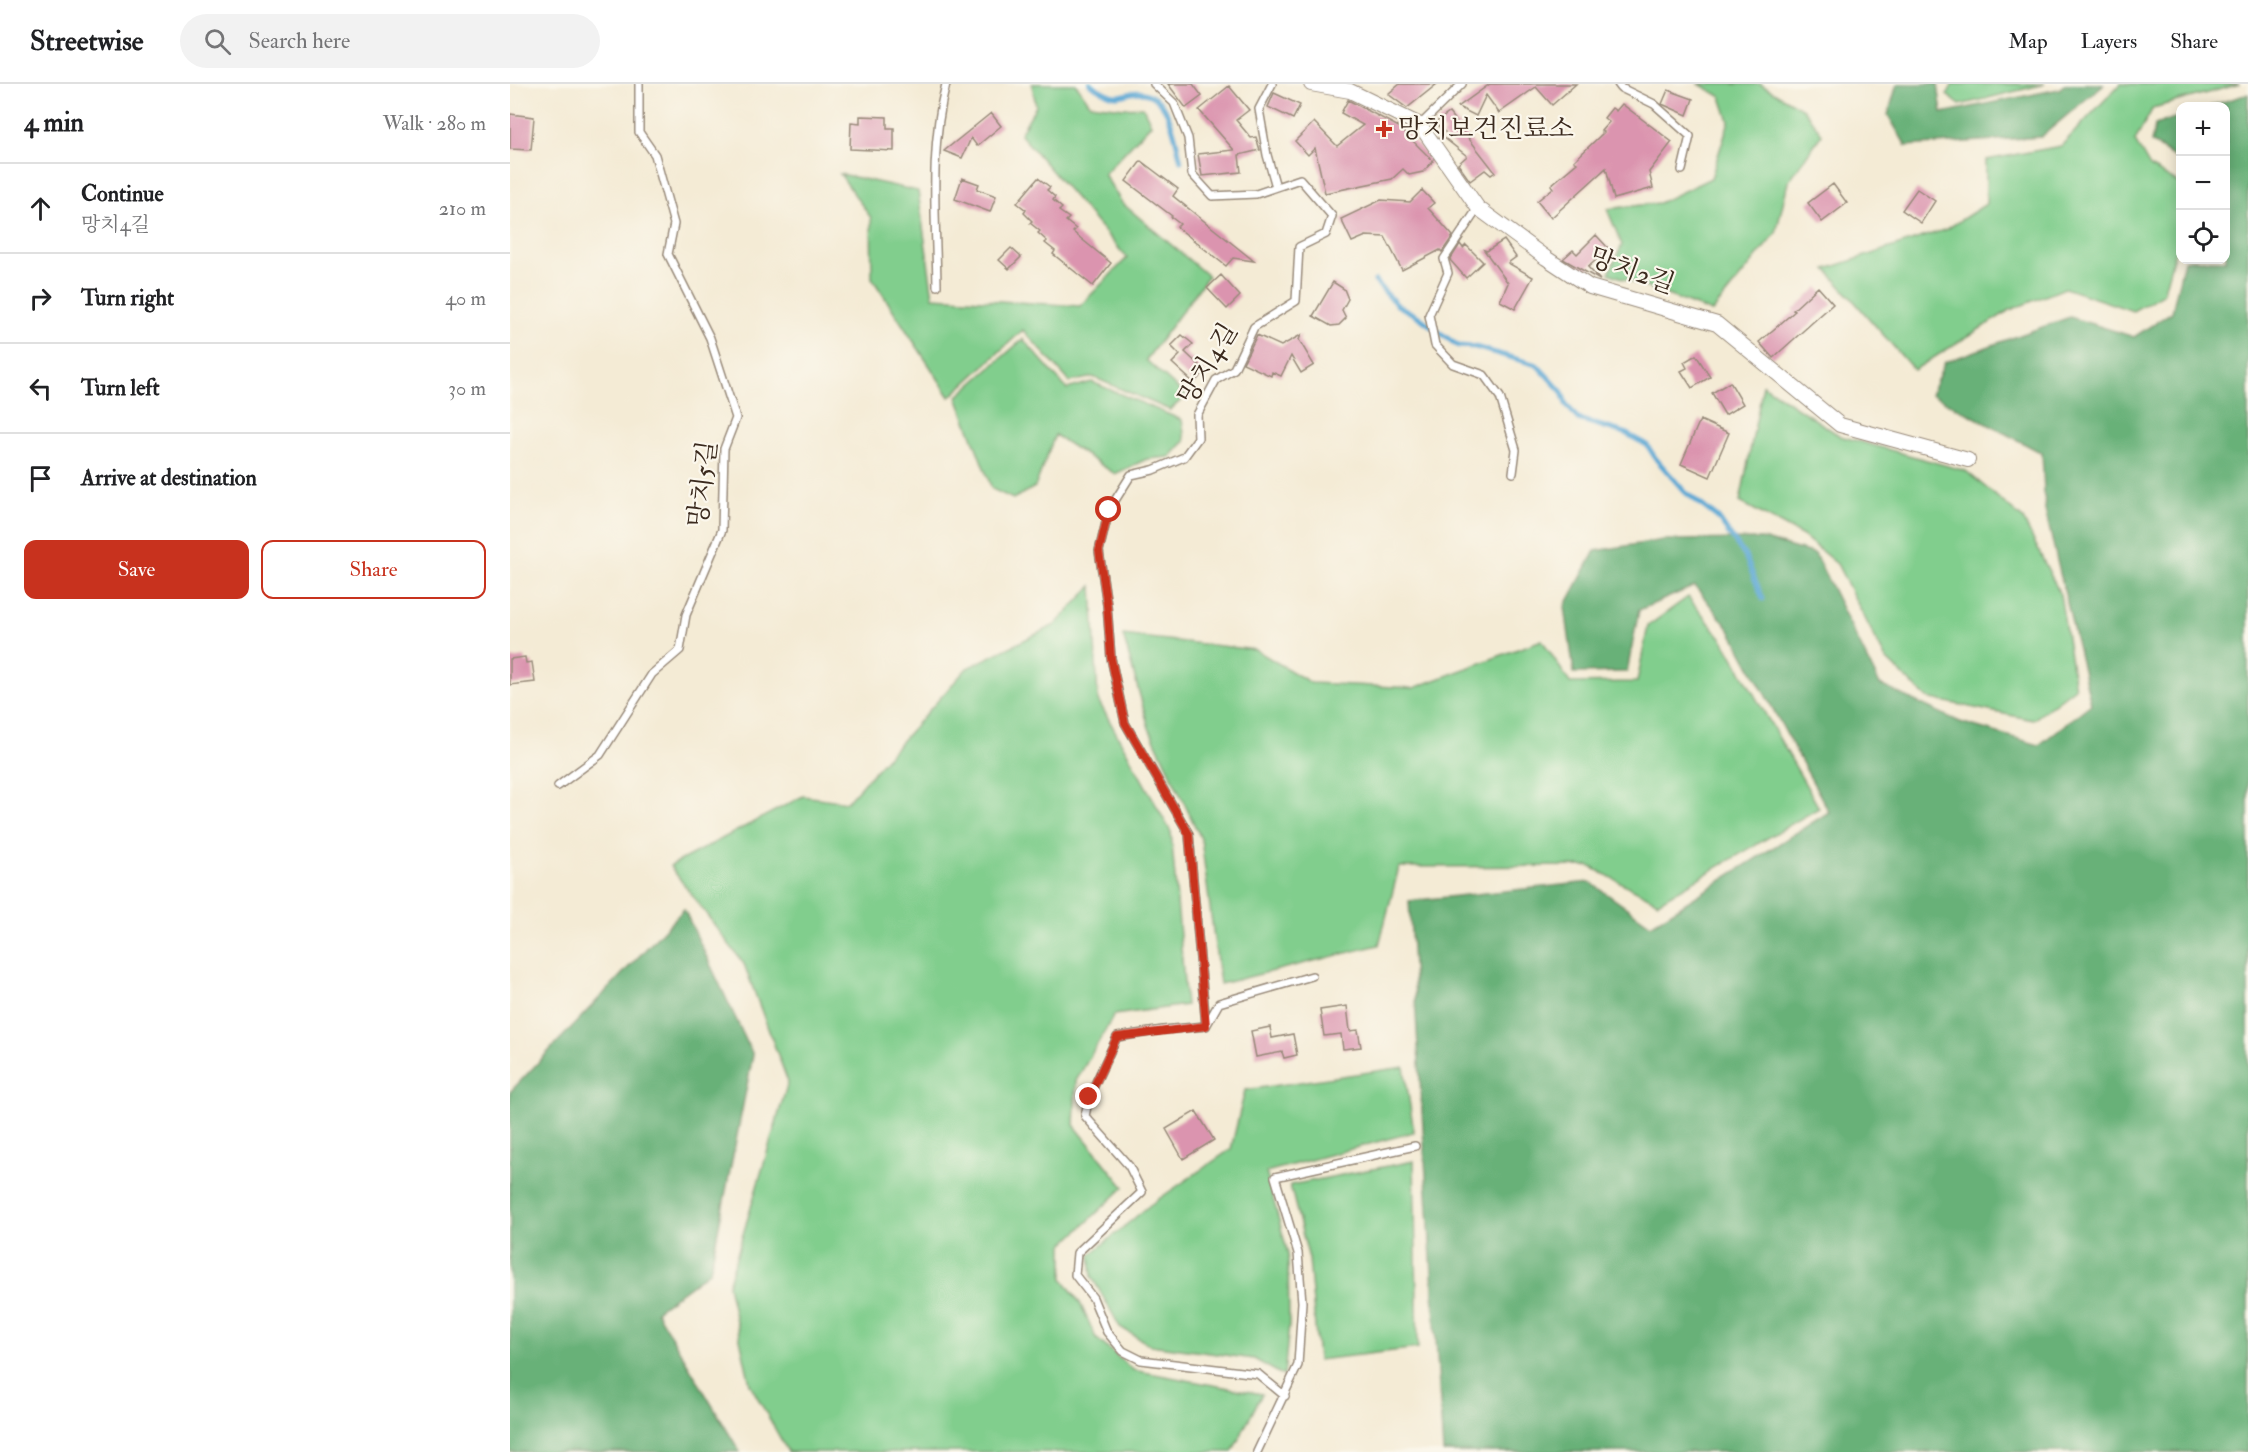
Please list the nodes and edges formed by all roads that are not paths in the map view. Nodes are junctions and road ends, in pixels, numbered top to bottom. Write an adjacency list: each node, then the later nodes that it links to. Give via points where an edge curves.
1 (639, 84): 15 (lane, 망치5길, via 639,132 655,155 674,224 668,254 710,338 736,418 724,449 722,530 686,615 680,650 652,674 600,755)
2 (946, 84): 12 (lane, via 934,158)
3 (1154, 84): 10 (lane, 망치4길, via 1174,104 1188,138 1192,174 1212,195 1256,194)
4 (1272, 84): 10 (lane, via 1259,109)
5 (1311, 84): 8 (street, 망치2길, via 1350,91)
6 (1461, 84): 8 (lane)
7 (1618, 84): 9 (lane, via 1654,104 1690,136)
8 (1420, 125): 11 (street, 망치2길)
9 (1682, 170)
10 (1276, 187): 17 (lane, 망치4길, via 1300,179 1332,216 1326,234 1299,247 1296,300 1254,327 1234,369 1216,380 1197,415 1198,438 1184,457 1131,475 1109,510 1099,551 1111,658 1125,723 1189,834)
11 (1478, 208): 13 (street, 망치2길, via 1590,287 1717,324 1840,425); 14 (lane, via 1444,259 1448,273 1429,315 1435,345 1453,364 1484,375 1500,397 1516,450)
12 (937, 286)
13 (1968, 460)
14 (1513, 473)
15 (558, 786)
16 (1312, 976): 17 (lane, via 1219,1003)
17 (1206, 1026): 19 (lane, via 1117,1037 1089,1097 1085,1116 1129,1166 1142,1192 1077,1253 1075,1275 1093,1298 1107,1332 1123,1352 1141,1360 1258,1374)
18 (1415, 1146): 19 (lane, via 1275,1177 1298,1253 1302,1302 1298,1365)
19 (1285, 1396): 20 (lane)
20 (1257, 1452)

